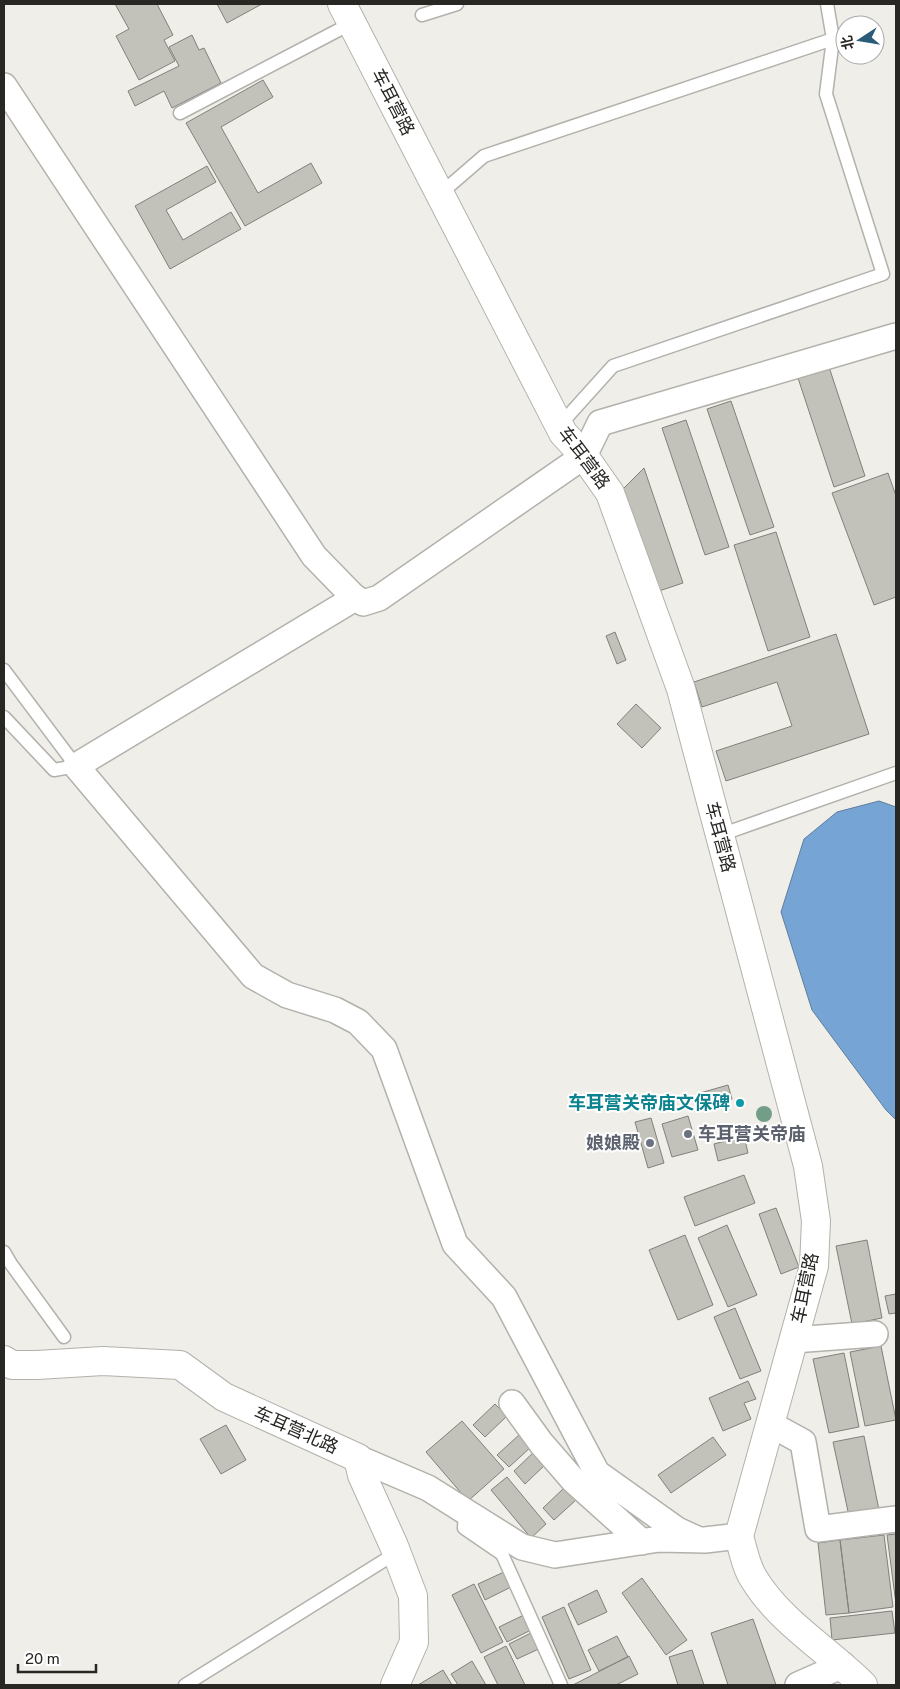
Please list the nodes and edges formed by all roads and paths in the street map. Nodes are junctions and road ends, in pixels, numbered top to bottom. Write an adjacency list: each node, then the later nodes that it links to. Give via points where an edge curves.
1 (457, 4): 4 (lane)
2 (827, 4): 5 (lane)
3 (347, 13): 7 (lane); 8 (street, 车耳营路)
4 (422, 15)
5 (833, 39): 8 (lane, via 484,156); 10 (lane, via 826,94 883,274 613,366)
6 (4, 86): 12 (street, via 314,556)
7 (180, 113)
8 (440, 194): 10 (street, 车耳营路)
9 (896, 336): 11 (street, via 600,423)
10 (559, 426): 11 (street, 车耳营路)
11 (584, 456): 12 (street, via 379,598 363,603); 17 (street, 车耳营路, via 610,493 648,596 681,690)
12 (355, 598): 15 (street)
13 (4, 670): 15 (lane)
14 (4, 717): 15 (lane, via 54,770)
15 (76, 766): 29 (street, via 253,976 287,995 335,1010 358,1022 384,1049 455,1244 504,1297 597,1473 677,1530)
16 (896, 773): 17 (lane)
17 (720, 835): 21 (street, 车耳营路, via 808,1166 816,1221 814,1266)
18 (4, 1252): 20 (lane)
19 (875, 1334): 21 (street)
20 (64, 1338)
21 (793, 1340): 24 (street, 车耳营路)
22 (4, 1360): 25 (street, 车耳营北路, via 12,1365 103,1361 180,1365 224,1397)
23 (512, 1403): 30 (street, via 541,1444 574,1481)
24 (770, 1424): 27 (street, via 803,1442 818,1529); 28 (street, 车耳营路)
25 (358, 1458): 26 (street, via 428,1488); 31 (street, 车耳营北路, via 362,1475)
26 (465, 1511): 30 (street, via 522,1547 555,1555); 35 (lane, via 464,1528 502,1554)
27 (896, 1519)
28 (739, 1536): 29 (street); 32 (street, via 752,1577 770,1603)
29 (699, 1540): 30 (street)
30 (642, 1542)
31 (396, 1553): 33 (lane); 34 (street, 车耳营北路, via 413,1596 414,1642)
32 (843, 1665): 36 (street); 37 (street)
33 (186, 1685)
34 (395, 1685)
35 (561, 1685)
36 (798, 1685)
37 (863, 1685)

